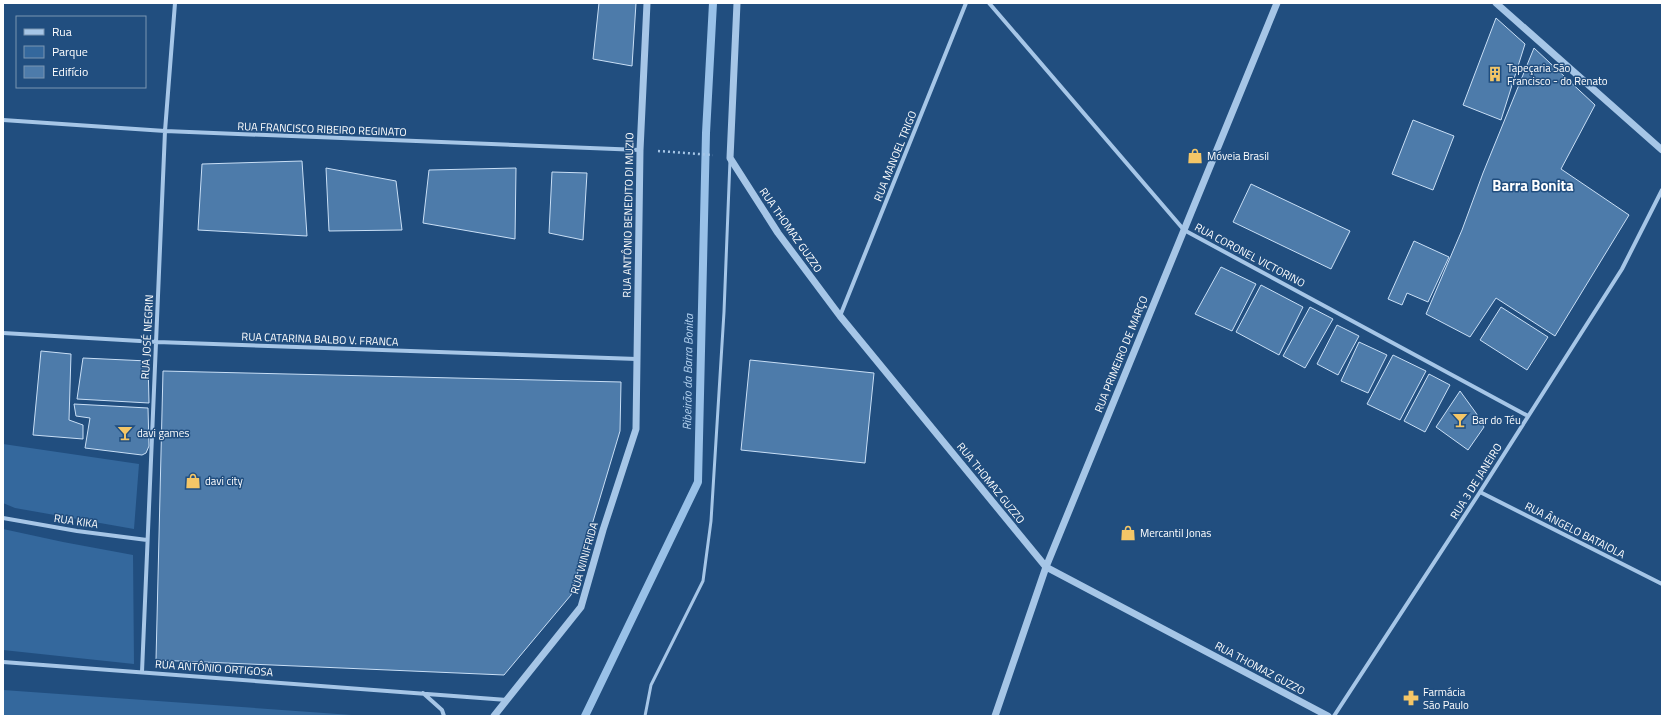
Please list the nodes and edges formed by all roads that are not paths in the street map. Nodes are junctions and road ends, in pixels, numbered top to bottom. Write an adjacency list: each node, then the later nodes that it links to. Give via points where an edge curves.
1 (175, 3): 9 (street, RUA JOSÉ NEGRIN)
2 (647, 3): 10 (street, RUA ANTÔNIO BENEDITO DI MUZIO)
3 (737, 3): 12 (street)
4 (966, 3): 15 (street, RUA MANOEL TRIGO)
5 (989, 3): 14 (street, RUA CORONEL VICTORINO)
6 (1277, 3): 14 (street, RUA PRIMEIRO DE MARÇO)
7 (1496, 3): 11 (street)
8 (3, 120): 9 (street, RUA FRANCISCO RIBEIRO REGINATO)
9 (165, 131): 10 (street, RUA FRANCISCO RIBEIRO REGINATO); 17 (street, RUA JOSÉ NEGRIN)
10 (640, 150): 18 (street, RUA ANTÔNIO BENEDITO DI MUZIO)
11 (1662, 150)
12 (730, 158): 15 (street, RUA THOMAZ GUZZO, via 778,233); 32 (lane, via 712,521 703,581 651,685)
13 (1662, 190): 19 (street, RUA 3 DE JANEIRO, via 1622,269)
14 (1184, 230): 19 (street, RUA CORONEL VICTORINO); 24 (street, RUA PRIMEIRO DE MARÇO)
15 (840, 316): 24 (street, RUA THOMAZ GUZZO)
16 (3, 333): 17 (street, RUA CATARINA BALBO V. FRANCA)
17 (157, 342): 18 (street, RUA CATARINA BALBO V. FRANCA); 23 (street, RUA JOSÉ NEGRIN)
18 (637, 359): 20 (street, RUA ANTÔNIO BENEDITO DI MUZIO)
19 (1528, 416): 21 (street, RUA 3 DE JANEIRO)
20 (636, 429): 29 (street, RUA WINIFRIDA, via 581,606)
21 (1480, 492): 25 (street, RUA ÂNGELO BATAIOLA); 35 (street, RUA 3 DE JANEIRO)
22 (3, 518): 23 (street, RUA KIKA)
23 (147, 540): 27 (street, RUA JOSÉ NEGRIN)
24 (1046, 567): 33 (street, RUA PRIMEIRO DE MARÇO); 34 (street, RUA THOMAZ GUZZO)
25 (1662, 584)
26 (3, 662): 27 (street, RUA ANTÔNIO ORTIGOSA)
27 (142, 672): 28 (street, RUA ANTÔNIO ORTIGOSA)
28 (423, 693): 29 (street, RUA ANTÔNIO ORTIGOSA); 30 (street, via 442,710)
29 (507, 700): 31 (street, RUA WINIFRIDA)
30 (444, 716)
31 (494, 716)
32 (645, 716)
33 (995, 716)
34 (1328, 716)
35 (1334, 716)

